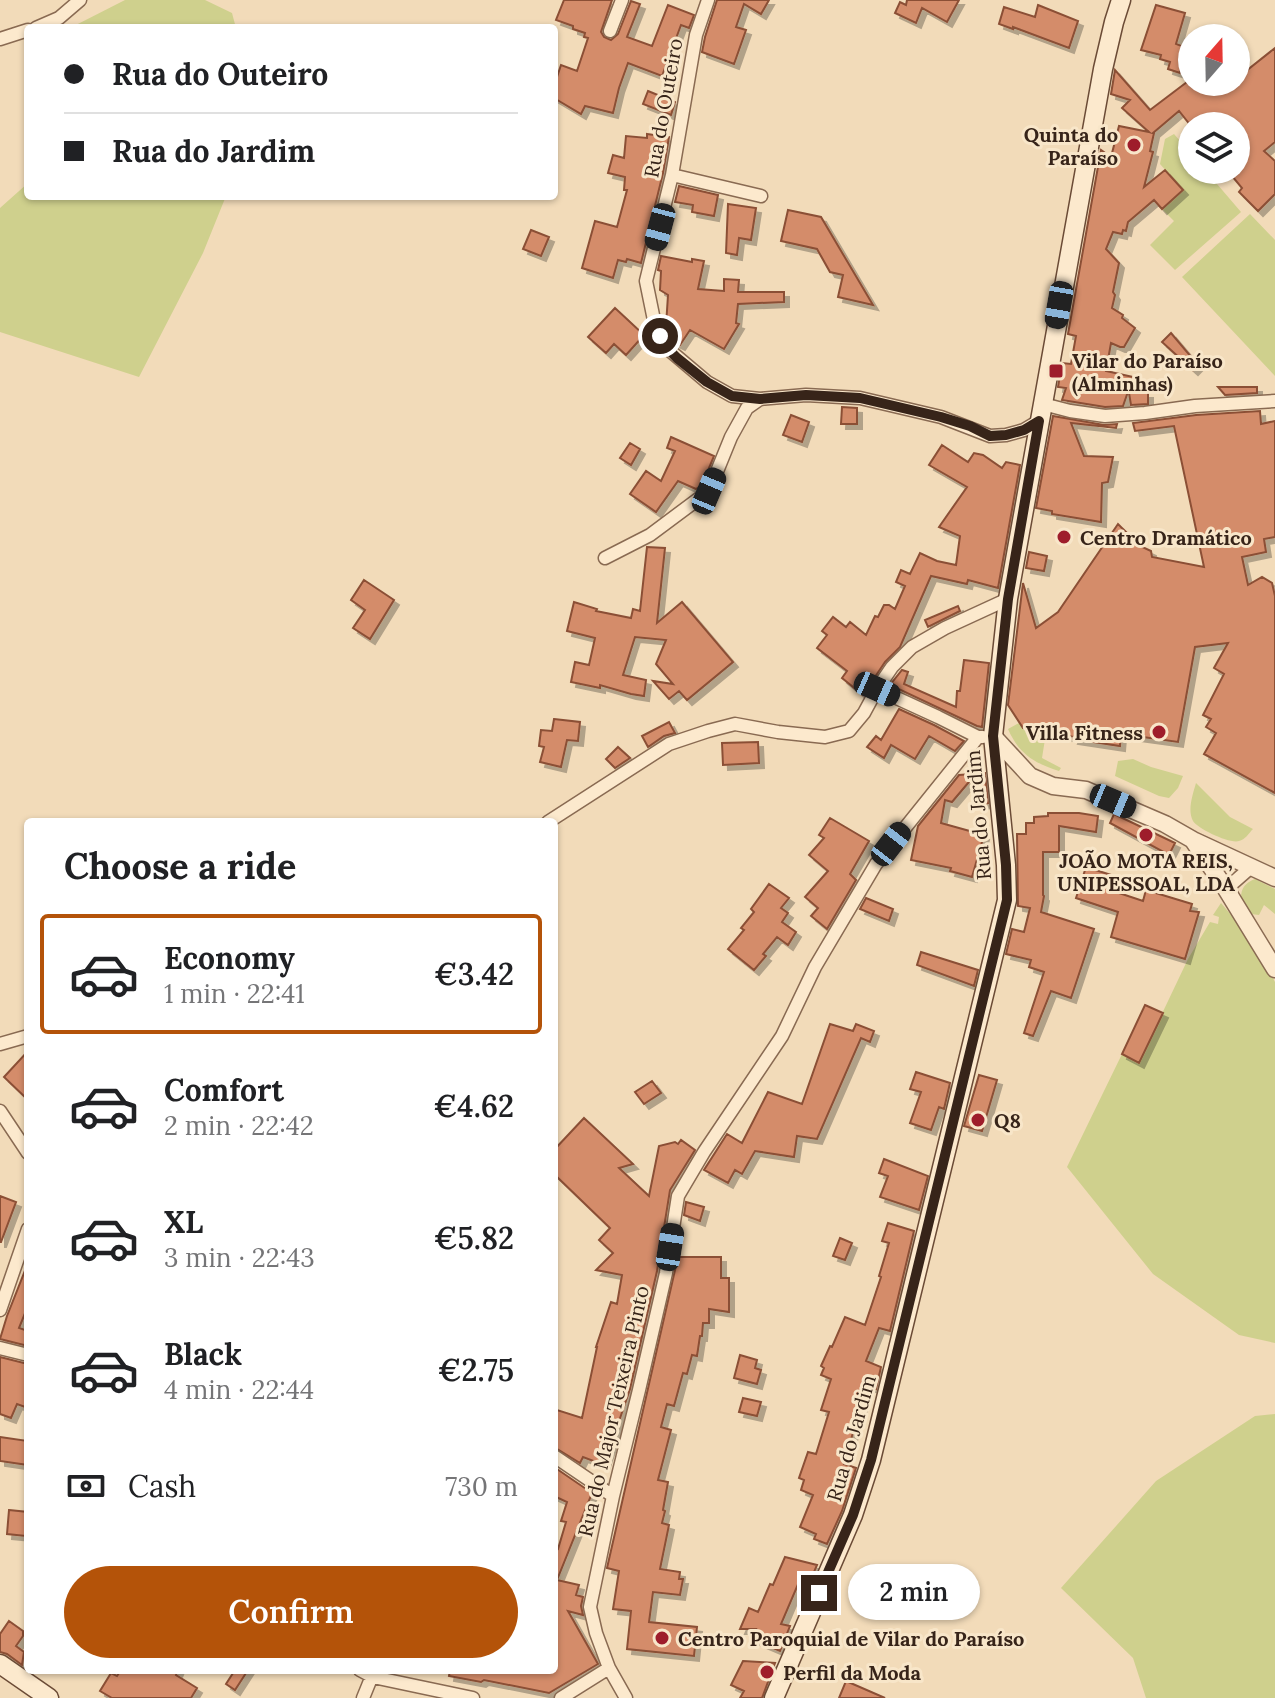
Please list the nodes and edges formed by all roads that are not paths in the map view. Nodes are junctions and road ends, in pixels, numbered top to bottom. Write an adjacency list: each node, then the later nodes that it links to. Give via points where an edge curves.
1 (80, 0): 5 (street)
2 (622, 0): 7 (street)
3 (708, 0): 9 (street, Rua do Outeiro, via 696,35)
4 (1121, 0): 13 (main road, Rua do Jardim, via 1105,57)
5 (45, 24)
6 (24, 31): 8 (street)
7 (610, 31)
8 (0, 39)
9 (672, 175): 10 (street); 11 (street, Rua do Outeiro, via 646,281 655,325 668,349 707,382 732,396)
10 (761, 196)
11 (760, 399): 13 (street, Rua do Outeiro, via 860,398 941,417 990,436 1024,430); 14 (street, via 747,408 709,491 650,535)
12 (1275, 401): 13 (street, via 1105,416)
13 (1041, 412): 15 (main road, Rua do Jardim)
14 (605, 558)
15 (1008, 599): 16 (street, via 912,647); 17 (main road, Rua do Jardim)
16 (877, 689): 17 (street); 18 (street, via 849,731 825,737 735,724 708,731 669,744)
17 (985, 737): 19 (street, via 1030,776 1053,786 1086,790); 33 (street, Rua do Major Teixeira Pinto, via 876,864 815,967 782,1036 678,1196 666,1273); 42 (main road, Rua do Jardim, via 1007,900 871,1460 853,1515)
18 (554, 818)
19 (1193, 840): 20 (street); 22 (street)
20 (1250, 868): 21 (street); 22 (street)
21 (1275, 878)
22 (1226, 889): 23 (street)
23 (1275, 969)
24 (24, 1037): 25 (street)
25 (0, 1044)
26 (0, 1111): 27 (street)
27 (24, 1147)
28 (24, 1241): 29 (street)
29 (0, 1310)
30 (0, 1348): 31 (street)
31 (24, 1354)
32 (558, 1459): 33 (street)
33 (613, 1496): 35 (street, Rua do Major Teixeira Pinto, via 590,1607)
34 (0, 1664): 38 (main road)
35 (609, 1668): 37 (street); 41 (street, Rua do Major Teixeira Pinto)
36 (374, 1675): 39 (street); 40 (street)
37 (566, 1697)
38 (49, 1698)
39 (363, 1698)
40 (473, 1698)
41 (626, 1698)
42 (774, 1698)

